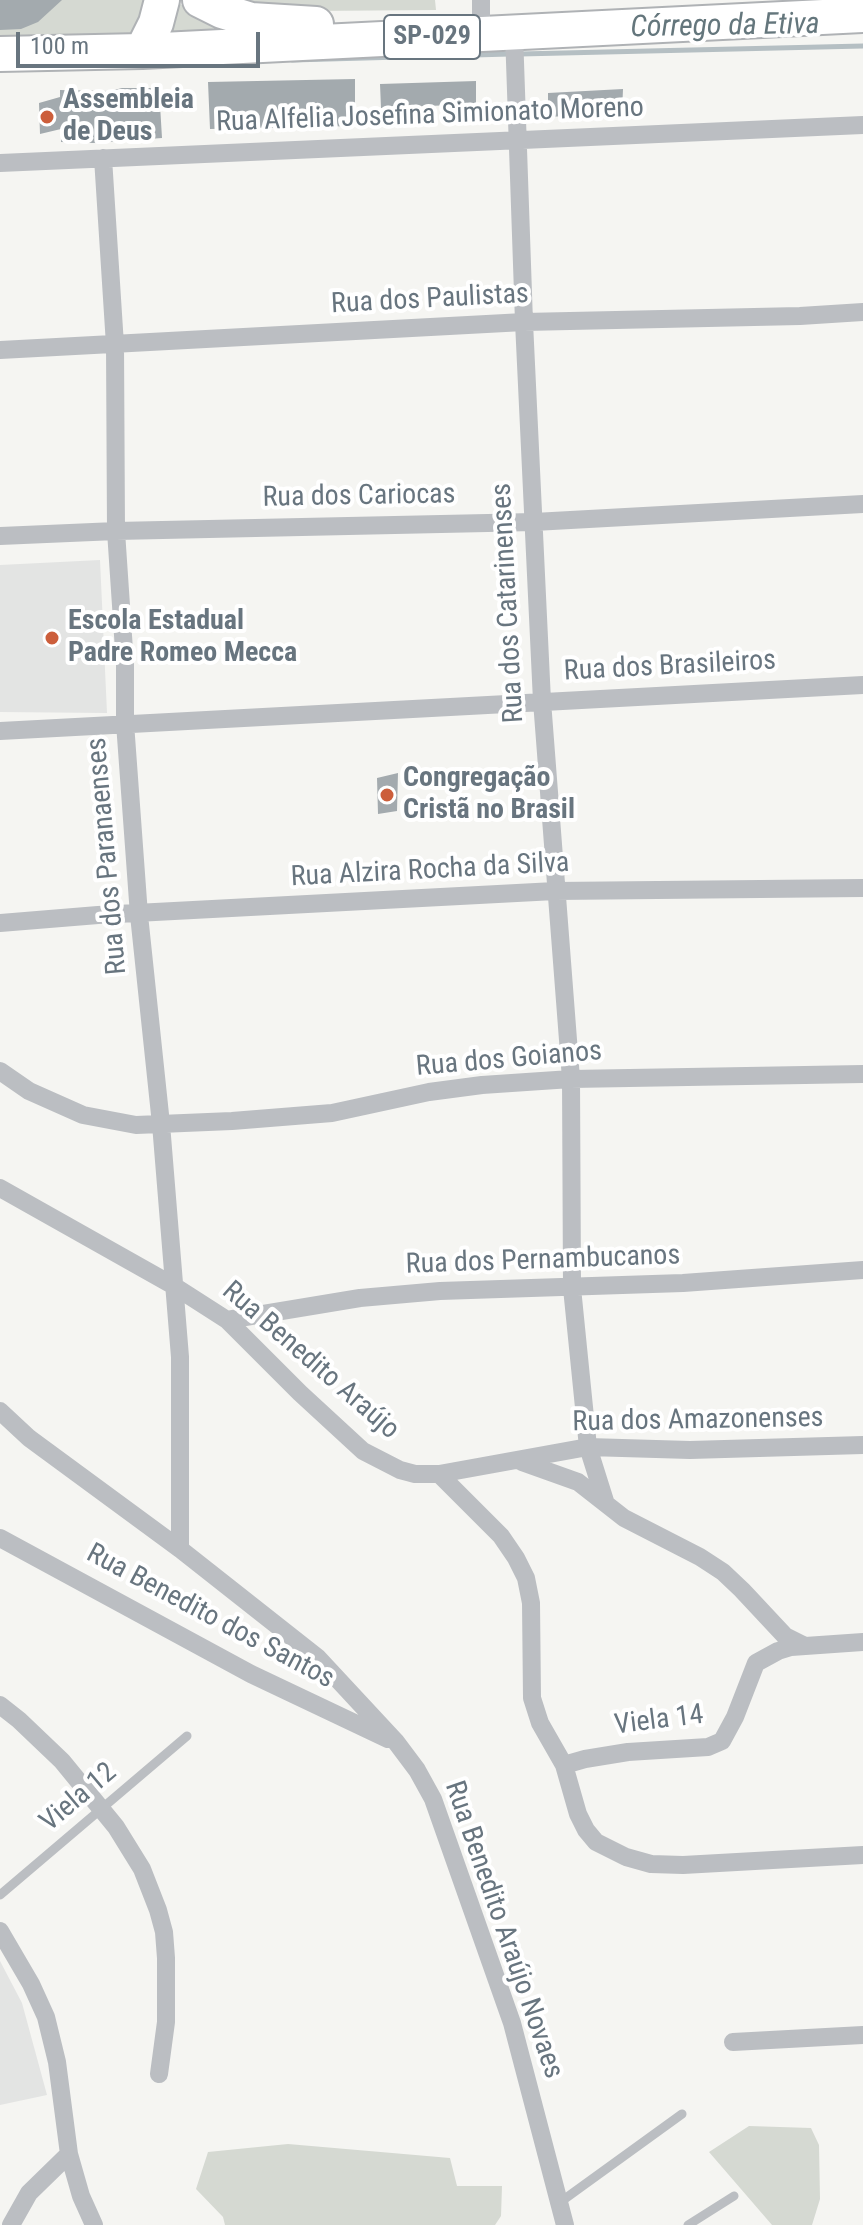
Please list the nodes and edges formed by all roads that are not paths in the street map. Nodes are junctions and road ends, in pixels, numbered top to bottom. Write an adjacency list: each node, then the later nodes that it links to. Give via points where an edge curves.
1 (162, 0): 7 (highway)
2 (200, 0): 4 (highway, SP-029, via 251,20 315,24)
3 (780, 0): 4 (highway, SP-029)
4 (481, 8)
5 (863, 15): 6 (highway, SP-029)
6 (514, 38): 7 (highway, SP-029); 10 (street, Rua dos Catarinenses)
7 (142, 51): 8 (highway, SP-029)
8 (0, 54)
9 (863, 125): 10 (street, Rua Alfelia Josefina Simionato Moreno)
10 (519, 140): 11 (street, Rua Alfelia Josefina Simionato Moreno); 14 (street, Rua dos Catarinenses)
11 (103, 158): 12 (street, Rua Alfelia Josefina Simionato Moreno); 15 (street, Rua dos Paranaenses)
12 (0, 163)
13 (863, 312): 14 (street, Rua dos Paulistas)
14 (524, 322): 15 (street, Rua dos Paulistas); 18 (street, Rua dos Catarinenses)
15 (115, 345): 16 (street, Rua dos Paulistas); 19 (street, Rua dos Paranaenses)
16 (0, 350)
17 (863, 504): 18 (street, Rua dos Cariocas)
18 (534, 522): 19 (street, Rua dos Cariocas); 22 (street, Rua dos Catarinenses)
19 (116, 531): 20 (street, Rua dos Cariocas); 23 (street, Rua dos Paranaenses)
20 (0, 536)
21 (863, 685): 22 (street, Rua dos Brasileiros)
22 (542, 701): 23 (street, Rua dos Brasileiros); 26 (street, Rua dos Catarinenses)
23 (125, 723): 24 (street, Rua dos Brasileiros); 27 (street, Rua dos Paranaenses)
24 (0, 731)
25 (863, 888): 26 (street, Rua Alzira Rocha da Silva)
26 (555, 891): 27 (street, Rua Alzira Rocha da Silva); 31 (street, Rua dos Catarinenses)
27 (139, 915): 28 (street, Rua Alzira Rocha da Silva); 32 (street, Rua dos Paranaenses)
28 (0, 923)
29 (0, 1071): 32 (street, Rua dos Goianos, via 29,1091 83,1115)
30 (863, 1074): 31 (street, Rua dos Goianos)
31 (571, 1079): 32 (street, Rua dos Goianos, via 429,1092 332,1113); 36 (street, Rua dos Catarinenses)
32 (161, 1124): 35 (street, Rua dos Paranaenses)
33 (0, 1188): 35 (street, Rua Benedito Araújo)
34 (863, 1270): 36 (street, Rua dos Pernambucanos)
35 (174, 1286): 37 (street, Rua Benedito Araújo); 45 (street, Rua dos Paranaenses, via 180,1357)
36 (572, 1288): 37 (street, Rua dos Pernambucanos, via 360,1298); 40 (street, Rua dos Catarinenses)
37 (227, 1320): 42 (street, Rua Benedito Araújo, via 363,1451 400,1470)
38 (0, 1411): 45 (street, Rua Benedito Araújo Novaes)
39 (863, 1445): 40 (street, Rua dos Amazonenses)
40 (588, 1447): 41 (street, Rua dos Amazonenses); 43 (street, Rua dos Catarinenses)
41 (515, 1460): 42 (street, Rua dos Amazonenses); 43 (street, via 562,1474)
42 (439, 1474): 51 (street, via 501,1536 526,1578 532,1698)
43 (605, 1501): 47 (street, via 624,1518 723,1572 785,1636)
44 (0, 1538): 50 (street, Rua Benedito dos Santos, via 251,1674)
45 (180, 1549): 50 (street, Rua Benedito Araújo Novaes, via 317,1657)
46 (863, 1642): 47 (street)
47 (803, 1645): 51 (street, Viela 14, via 756,1663 722,1741)
48 (0, 1705): 52 (street, via 43,1741)
49 (187, 1736): 52 (lane, Viela 12)
50 (396, 1742): 62 (street, Rua Benedito Araújo Novaes, via 417,1770 438,1814 512,2023)
51 (564, 1765): 53 (street, via 586,1830 596,1842 626,1857 683,1865)
52 (101, 1808): 54 (lane, Viela 12); 58 (street, via 142,1869 164,1932 166,2022)
53 (863, 1855)
54 (0, 1895)
55 (0, 1931): 60 (street, via 46,2017)
56 (863, 2035): 57 (street)
57 (733, 2042)
58 (159, 2074)
59 (682, 2114): 62 (lane)
60 (69, 2154): 63 (street, via 29,2193); 64 (street)
61 (734, 2196): 66 (lane)
62 (559, 2203): 65 (street, Rua Benedito Araújo Novaes)
63 (11, 2225)
64 (94, 2225)
65 (565, 2225)
66 (688, 2225)

